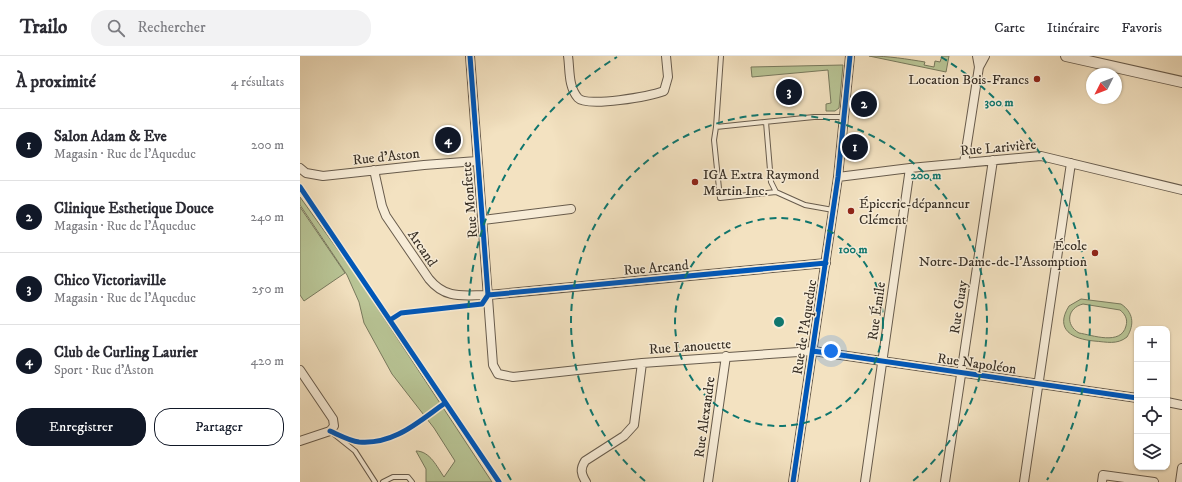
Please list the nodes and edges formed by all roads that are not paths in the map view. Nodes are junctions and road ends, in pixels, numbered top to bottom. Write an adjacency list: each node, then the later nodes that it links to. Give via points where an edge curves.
1 (470, 56): 15 (street, Rue Monfette)
2 (568, 56): 3 (street, via 572,86 578,98 589,103 651,96 664,91 668,77)
3 (666, 56)
4 (721, 56): 13 (lane)
5 (850, 56): 11 (street, Rue de l'Aqueduc)
6 (977, 56): 9 (street)
7 (986, 56): 9 (street)
8 (1066, 56): 10 (street)
9 (979, 67): 16 (street)
10 (1182, 82)
11 (845, 117): 12 (lane); 21 (street, Rue de l'Aqueduc)
12 (766, 122): 13 (lane); 23 (lane, via 771,182)
13 (716, 127): 23 (lane, via 714,140 720,198)
14 (993, 160): 16 (street, Rue Larivière); 17 (street, Rue Larivière, via 1041,156); 34 (street, Rue Guay)
15 (477, 161): 20 (street, Rue d'Aston); 26 (street, Rue Monfette)
16 (964, 163): 19 (street, Rue Larivière)
17 (1072, 163): 22 (street, Rue Larivière); 35 (street)
18 (300, 168): 20 (street, Rue d'Aston, via 306,173 322,176)
19 (910, 168): 21 (street, Rue Larivière); 32 (street, Rue Émile)
20 (374, 170): 28 (street, Arcand, via 386,216 437,289 449,294)
21 (838, 177): 25 (street, Rue de l'Aqueduc)
22 (1182, 190)
23 (776, 192): 25 (lane, via 805,205)
24 (571, 210): 26 (street)
25 (833, 210): 27 (street, Rue de l'Aqueduc)
26 (483, 220): 28 (street, Rue Monfette)
27 (826, 263): 28 (street, Rue Arcand); 29 (street, Rue de l'Aqueduc)
28 (488, 295): 31 (street, Rue Monfette, via 493,365 502,375 514,377)
29 (813, 351): 30 (street, Rue Lanouette); 32 (street, Rue Napoléon); 47 (street, Rue de l'Aqueduc)
30 (726, 356): 31 (street, Rue Lanouette); 46 (street, Rue Alexandre)
31 (642, 362): 42 (street, Rue Lanouette, via 634,426 624,436 585,461 581,467)
32 (882, 362): 34 (street, Rue Napoléon); 48 (street, Rue Émile)
33 (300, 370): 39 (street, via 333,419)
34 (961, 373): 35 (street, Rue Napoléon); 49 (street, Rue Guay)
35 (1039, 384): 36 (street, Rue Napoléon); 50 (street)
36 (1134, 398)
37 (1170, 403): 38 (street)
38 (1182, 405)
39 (332, 429): 40 (street); 43 (lane, via 355,451)
40 (300, 441)
41 (1182, 468): 53 (street)
42 (585, 480)
43 (376, 482)
44 (383, 482): 45 (lane, via 393,477 408,477)
45 (412, 482)
46 (708, 482)
47 (793, 482)
48 (865, 482)
49 (945, 482)
50 (1024, 482)
51 (1102, 482): 52 (street, via 1103,475)
52 (1154, 482)
53 (1180, 482)

